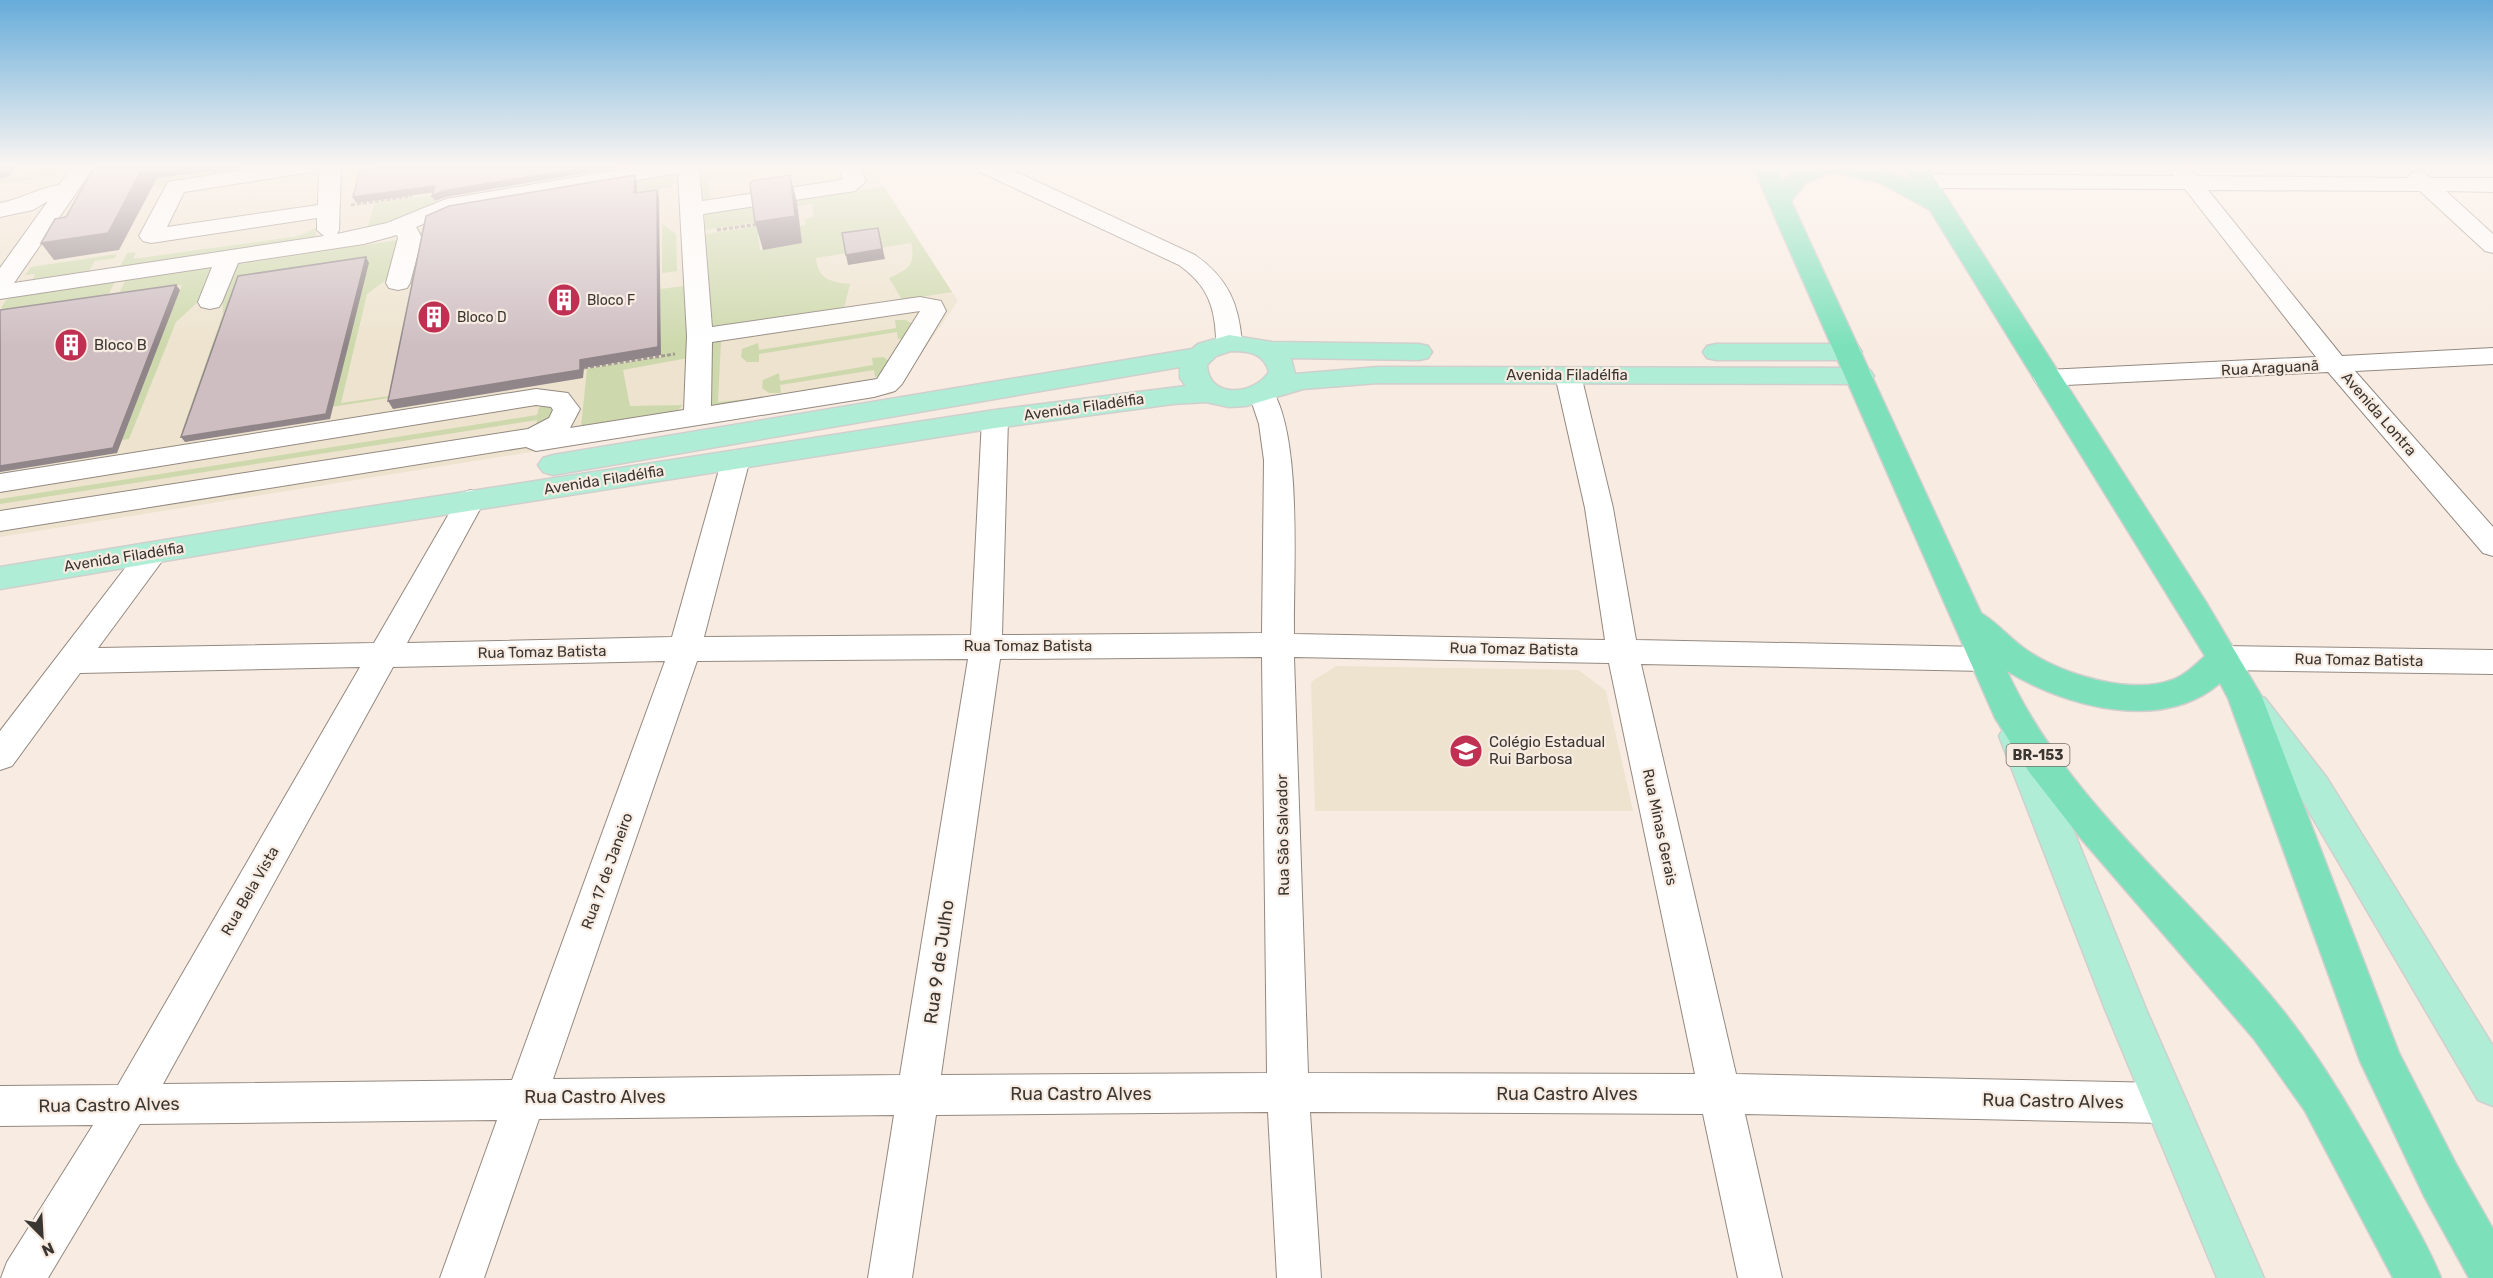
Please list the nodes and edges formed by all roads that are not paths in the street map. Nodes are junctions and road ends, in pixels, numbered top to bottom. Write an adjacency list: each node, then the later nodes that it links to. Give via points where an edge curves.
1 (41, 227): 17 (street)
2 (156, 227): 3 (street, via 151,236)
3 (213, 227)
4 (332, 227): 13 (street)
5 (397, 227): 13 (street)
6 (405, 227): 16 (street, via 410,238)
7 (692, 227): 20 (street)
8 (1116, 227): 21 (street, via 1206,273 1218,287 1223,302)
9 (1790, 227): 25 (highway, BR-153)
10 (1961, 227): 28 (highway)
11 (2226, 227): 26 (street, Avenida Lontra)
12 (2472, 227): 14 (street)
13 (328, 243): 15 (street)
14 (2493, 246)
15 (228, 258): 18 (street); 19 (street)
16 (398, 284)
17 (0, 285)
18 (0, 292)
19 (210, 302)
20 (700, 336): 31 (street); 31 (street, via 920,304 932,306 934,311 886,385)
21 (1229, 343): 22 (main road); 23 (main road)
22 (1268, 350): 25 (main road, Avenida Filadélfia); 29 (main road, via 1282,364 1283,372)
23 (1199, 356): 30 (main road, via 1193,363 1193,379); 40 (main road, Avenida Filadélfia)
24 (2493, 356): 26 (street, Rua Araguanã)
25 (1855, 364): 27 (main road, Avenida Filadélfia); 42 (highway, BR-153)
26 (2336, 365): 28 (street, Rua Araguanã); 38 (street, Avenida Lontra)
27 (1568, 375): 29 (main road, Avenida Filadélfia, via 1378,375 1320,379); 46 (street, Rua Minas Gerais, via 1599,508)
28 (2046, 378): 48 (highway)
29 (1268, 391): 30 (main road, via 1235,399); 43 (street, Rua São Salvador, via 1278,459)
30 (1209, 393): 32 (main road, Avenida Filadélfia)
31 (698, 416): 33 (street, via 525,443)
32 (994, 419): 34 (main road, Avenida Filadélfia); 44 (street, Rua 9 de Julho)
33 (508, 442): 35 (street, via 535,437 559,424 567,409 565,403 549,396 536,397); 37 (street)
34 (736, 459): 36 (main road, Avenida Filadélfia); 45 (street, Rua 17 de Janeiro)
35 (0, 483)
36 (471, 501): 39 (main road, Avenida Filadélfia); 47 (street, Rua Bela Vista)
37 (0, 521)
38 (2493, 546)
39 (153, 553): 41 (main road, Avenida Filadélfia); 50 (street)
40 (0, 556)
41 (0, 578)
42 (1966, 617): 48 (highway, via 2041,675 2093,691 2145,698 2179,692 2203,679); 49 (highway, BR-153)
43 (1278, 645): 44 (street, Rua Tomaz Batista); 46 (street, Rua Tomaz Batista); 56 (street, Rua São Salvador)
44 (986, 646): 45 (street, Rua Tomaz Batista); 58 (street, Rua 9 de Julho)
45 (685, 650): 47 (street, Rua Tomaz Batista); 59 (street, Rua 17 de Janeiro)
46 (1622, 650): 49 (street, Rua Tomaz Batista); 57 (street, Rua Minas Gerais)
47 (384, 655): 50 (street, Rua Tomaz Batista); 61 (street, Rua Bela Vista)
48 (2224, 658): 51 (street, Rua Tomaz Batista); 52 (highway)
49 (1984, 659): 53 (highway, BR-153)
50 (72, 661): 54 (street)
51 (2493, 662)
52 (2245, 697): 55 (main road, via 2314,788); 63 (highway, via 2381,1061)
53 (2007, 709): 60 (main road, via 2086,918); 70 (highway, BR-153, via 2042,762 2096,830 2276,1034 2320,1096)
54 (0, 756)
55 (2493, 1085)
56 (1288, 1093): 57 (street, Rua Castro Alves); 58 (street, Rua Castro Alves); 67 (street, Rua São Salvador)
57 (1719, 1094): 60 (street, Rua Castro Alves); 68 (street, Rua Minas Gerais)
58 (920, 1095): 59 (street, Rua Castro Alves); 66 (street, Rua 9 de Julho)
59 (526, 1098): 61 (street, Rua Castro Alves); 65 (street, Rua 17 de Janeiro)
60 (2163, 1103): 69 (main road)
61 (129, 1104): 62 (street, Rua Castro Alves); 64 (street, Rua Bela Vista)
62 (0, 1106)
63 (2493, 1275)
64 (23, 1278)
65 (462, 1278)
66 (890, 1278)
67 (1299, 1278)
68 (1760, 1278)
69 (2241, 1278)
70 (2418, 1278)

